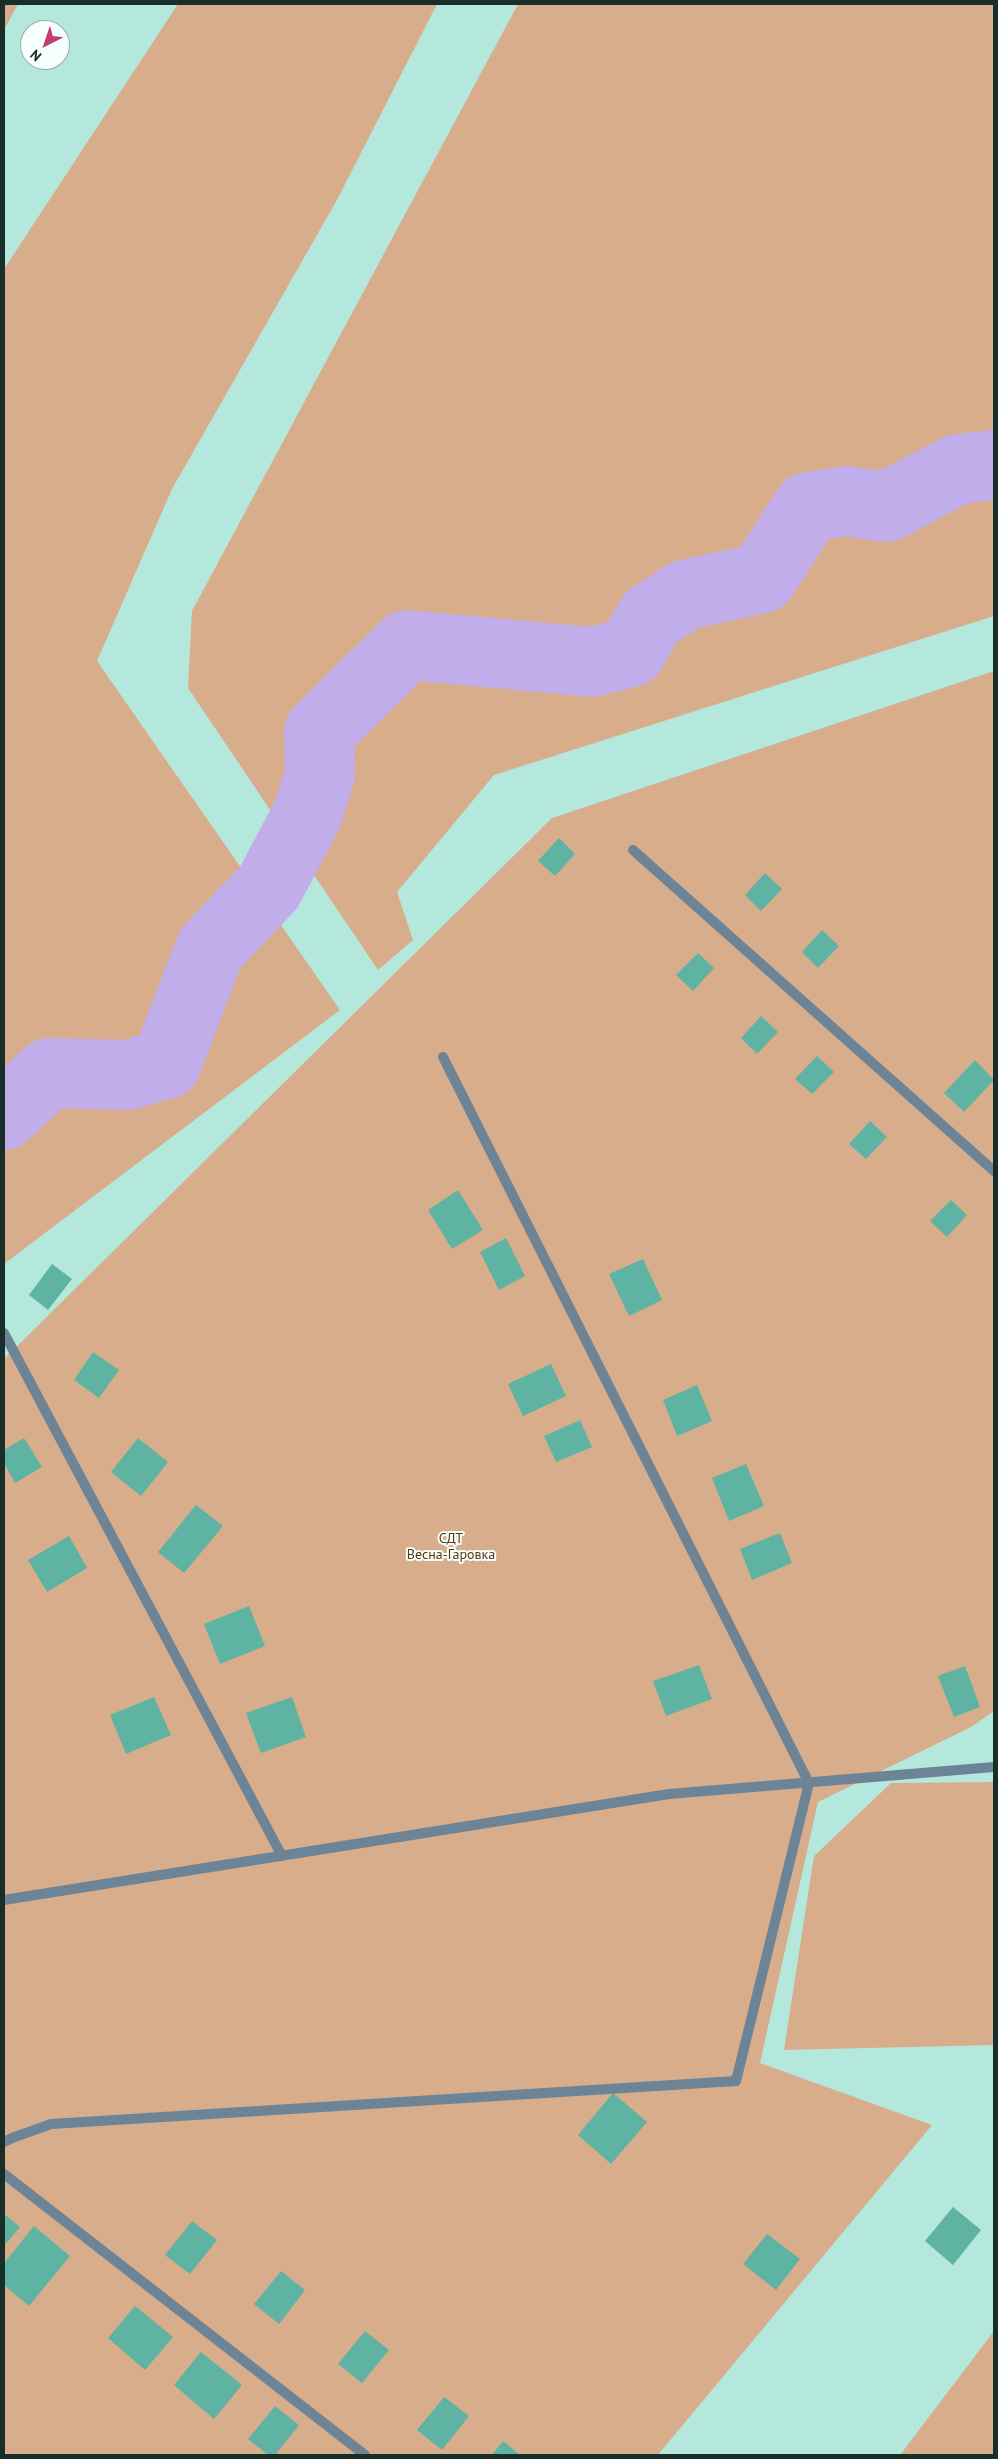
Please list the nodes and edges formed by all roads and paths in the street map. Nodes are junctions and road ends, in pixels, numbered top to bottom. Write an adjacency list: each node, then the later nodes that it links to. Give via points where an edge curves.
1 (633, 850): 3 (street)
2 (443, 1057): 6 (street)
3 (994, 1171)
4 (4, 1333): 7 (street)
5 (994, 1767): 6 (street)
6 (810, 1783): 7 (street, via 669,1794); 9 (street, via 736,2081 51,2124)
7 (282, 1856): 8 (street)
8 (4, 1900)
9 (4, 2142)
10 (4, 2174): 11 (street)
11 (365, 2455)

